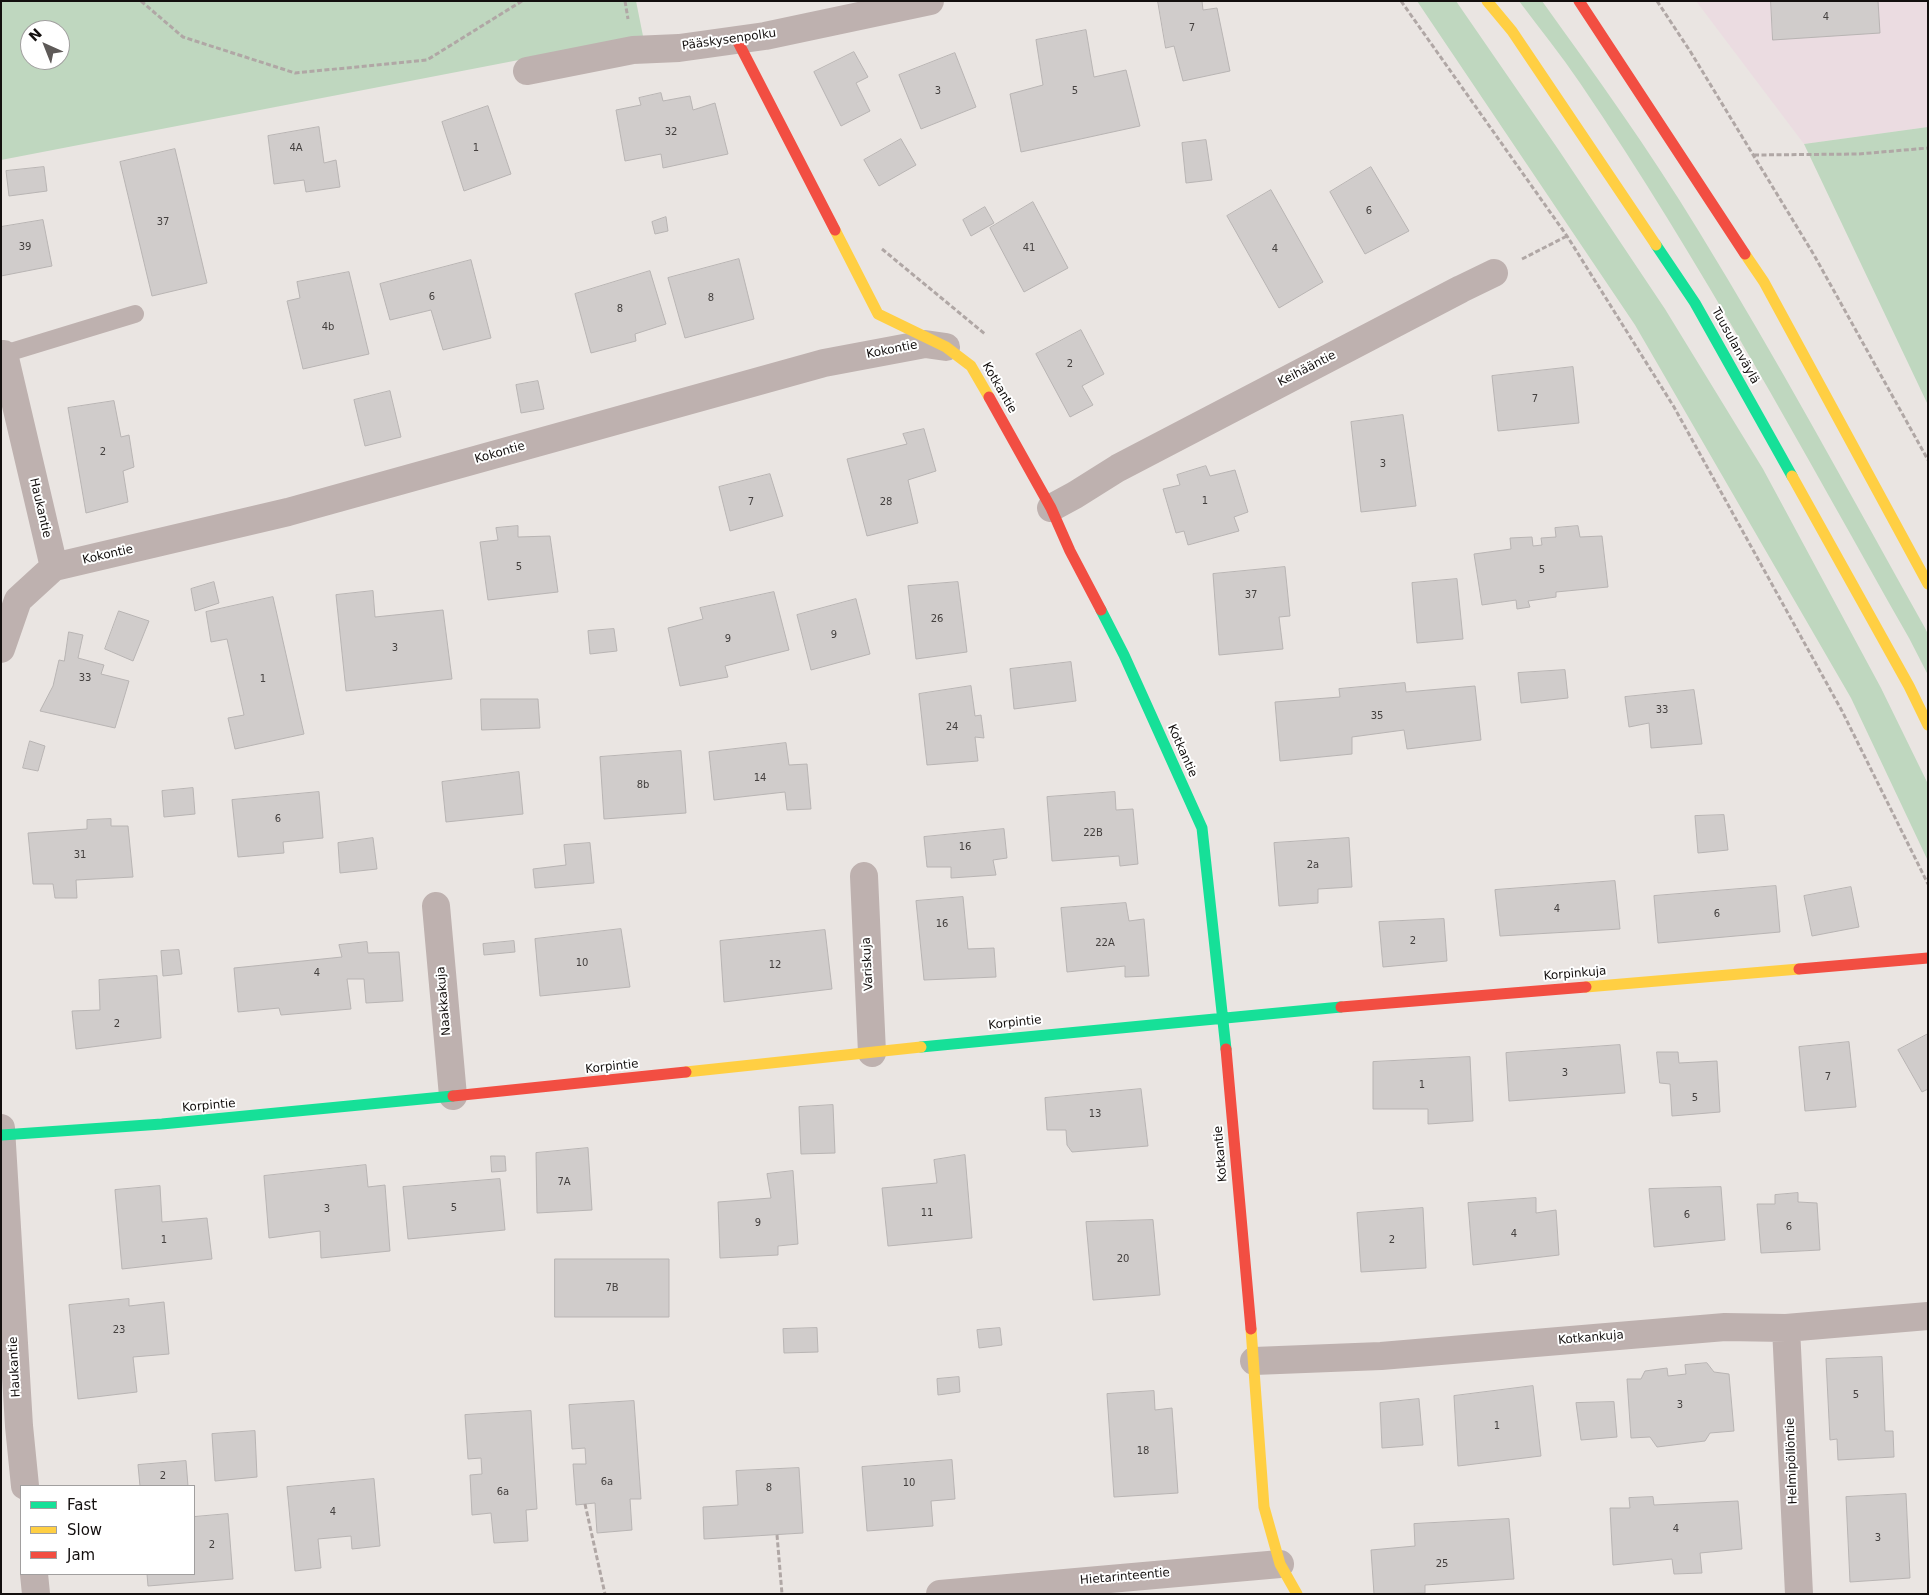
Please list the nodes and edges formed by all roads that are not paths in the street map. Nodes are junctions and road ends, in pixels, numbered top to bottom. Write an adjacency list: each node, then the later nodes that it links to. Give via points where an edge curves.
1 (930, 1): 4 (street, Pääskysenpolku)
2 (1487, 1): 14 (street, Tuusulanväylä, via 1512,31 1695,302)
3 (1579, 1): 12 (street, via 1764,282)
4 (737, 40): 5 (street, Pääskysenpolku, via 633,50); 8 (street, Kotkantie, via 878,314)
5 (527, 71)
6 (1494, 273): 10 (street, Keihääntie, via 1118,468)
7 (135, 314): 9 (lane)
8 (946, 347): 10 (street, Kotkantie, via 971,366); 11 (street, Kokontie, via 925,344 824,363 288,512)
9 (2, 354): 11 (street, Haukantie)
10 (1051, 508): 18 (street, Kotkantie, via 1124,654 1202,828)
11 (54, 568): 13 (street, via 18,600)
12 (1928, 584)
13 (1, 648)
14 (1928, 725)
15 (864, 876): 19 (street, Variskuja)
16 (436, 906): 20 (street, Naakkakuja)
17 (1928, 958): 18 (street, Korpinkuja)
18 (1224, 1019): 19 (street, Korpintie); 25 (street, Kotkantie)
19 (872, 1053): 20 (street, Korpintie)
20 (453, 1096): 22 (street, Korpintie, via 162,1124)
21 (1, 1128): 22 (street, Haukantie)
22 (2, 1135): 26 (street, Haukantie)
23 (1928, 1316): 24 (street, Kotkankuja)
24 (1786, 1328): 25 (street, Kotkankuja, via 1725,1327 1381,1356); 32 (street, Helmipöllöntie)
25 (1254, 1361): 27 (street, Kotkantie, via 1264,1508)
26 (25, 1485)
27 (1280, 1564): 30 (street, Hietarinteentie); 31 (street, Kotkantie)
28 (34, 1575): 29 (street)
29 (36, 1594)
30 (940, 1594)
31 (1297, 1594)
32 (1799, 1594)

